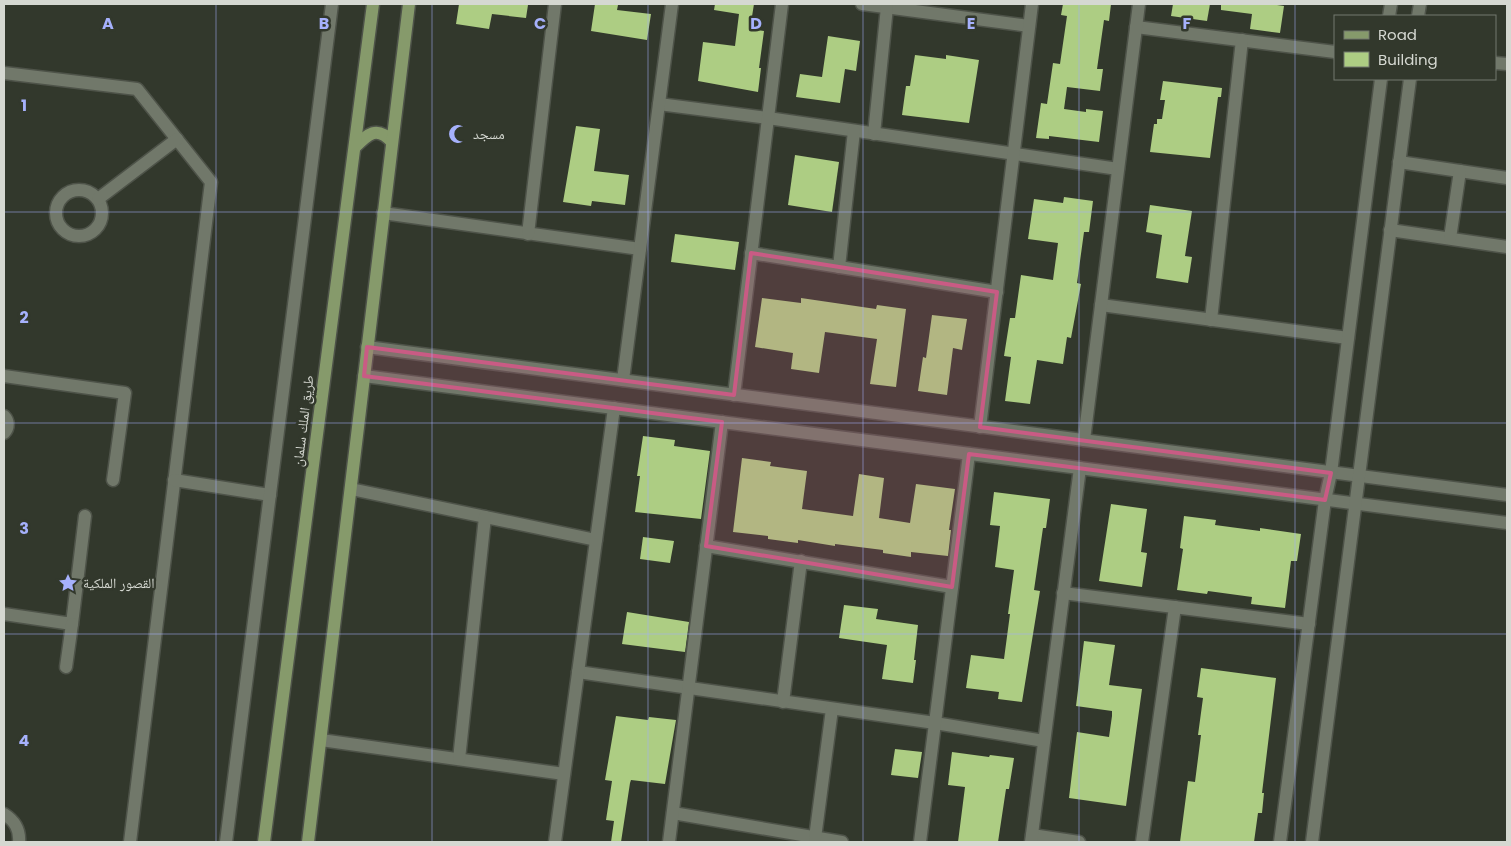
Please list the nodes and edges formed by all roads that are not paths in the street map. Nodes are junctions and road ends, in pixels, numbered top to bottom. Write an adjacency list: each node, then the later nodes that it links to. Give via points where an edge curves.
1 (332, 4): 62 (street)
2 (373, 4): 24 (main road, طريق الملك سلمان)
3 (409, 4): 23 (main road)
4 (555, 4): 33 (street)
5 (672, 4): 18 (street)
6 (782, 4): 19 (street)
7 (862, 4): 10 (street)
8 (1032, 4): 11 (street)
9 (1139, 4): 12 (street)
10 (887, 7): 11 (street); 21 (street)
11 (1029, 26): 25 (street)
12 (1136, 27): 13 (street); 27 (street)
13 (1242, 40): 14 (street); 41 (street)
14 (1334, 52)
15 (4, 73): 22 (street, via 137,89)
16 (1381, 80): 42 (street)
17 (1410, 80): 26 (street)
18 (658, 104): 19 (street); 36 (street)
19 (768, 118): 20 (street); 37 (street)
20 (854, 130): 21 (street); 38 (street)
21 (874, 134): 25 (street)
22 (177, 139): 30 (street); 59 (street, via 211,182)
23 (392, 142): 24 (main road, via 381,132 373,133); 31 (main road)
24 (354, 147): 94 (main road, طريق الملك سلمان)
25 (1013, 154): 27 (street); 39 (street)
26 (1399, 162): 28 (street); 32 (street)
27 (1118, 169): 40 (street)
28 (1460, 171): 29 (street); 34 (street)
29 (1507, 178)
30 (98, 199)
31 (383, 213): 33 (street); 43 (main road)
32 (1390, 230): 34 (street); 57 (street)
33 (528, 234): 36 (street)
34 (1450, 238): 35 (street)
35 (1507, 246)
36 (640, 249): 46 (street)
37 (751, 253): 38 (street); 47 (street)
38 (839, 267): 39 (street)
39 (996, 292): 51 (street)
40 (1101, 306): 41 (street); 53 (street)
41 (1211, 320): 42 (street)
42 (1348, 338): 56 (street)
43 (367, 347): 45 (main road); 46 (street)
44 (4, 376): 58 (street, via 125,393)
45 (364, 376): 48 (street); 60 (main road)
46 (623, 380): 47 (street)
47 (734, 395): 51 (street)
48 (614, 408): 50 (street); 68 (street)
49 (4, 416): 52 (street, via 8,426)
50 (722, 422): 54 (street); 69 (street)
51 (980, 427): 53 (street)
52 (4, 433)
53 (1084, 440): 56 (street)
54 (969, 454): 55 (street); 71 (street)
55 (1080, 468): 63 (street); 72 (street)
56 (1331, 473): 57 (street); 63 (street)
57 (1358, 476): 61 (street); 64 (street)
58 (113, 480)
59 (174, 480): 62 (street); 92 (street)
60 (351, 489): 66 (street); 83 (main road)
61 (1507, 495)
62 (270, 496): 93 (street)
63 (1325, 500): 64 (street); 76 (street)
64 (1355, 504): 67 (street); 103 (street)
65 (85, 516): 75 (street)
66 (485, 517): 68 (street); 85 (street)
67 (1507, 523)
68 (596, 540): 78 (street)
69 (706, 546): 70 (street); 79 (street)
70 (801, 562): 71 (street); 80 (street)
71 (952, 587): 82 (street)
72 (1064, 592): 73 (street); 84 (street)
73 (1175, 607): 76 (street); 101 (street)
74 (4, 614): 75 (street)
75 (72, 624): 77 (street)
76 (1309, 624): 102 (street)
77 (66, 667)
78 (578, 672): 79 (street); 86 (street)
79 (689, 688): 80 (street); 87 (street)
80 (782, 702): 81 (street)
81 (832, 709): 82 (street); 89 (street)
82 (935, 723): 84 (street); 99 (street)
83 (321, 740): 85 (street); 95 (main road)
84 (1044, 741): 90 (street)
85 (459, 759): 86 (street)
86 (564, 774): 96 (street)
87 (673, 813): 89 (street); 97 (street)
88 (4, 814): 91 (street, via 17,825)
89 (815, 838): 98 (street)
90 (1031, 839): 100 (street)
91 (19, 842)
92 (130, 842)
93 (226, 842)
94 (264, 842)
95 (308, 842)
96 (555, 842)
97 (669, 842)
98 (842, 842)
99 (920, 842)
100 (1079, 842)
101 (1142, 842)
102 (1280, 842)
103 (1312, 842)

